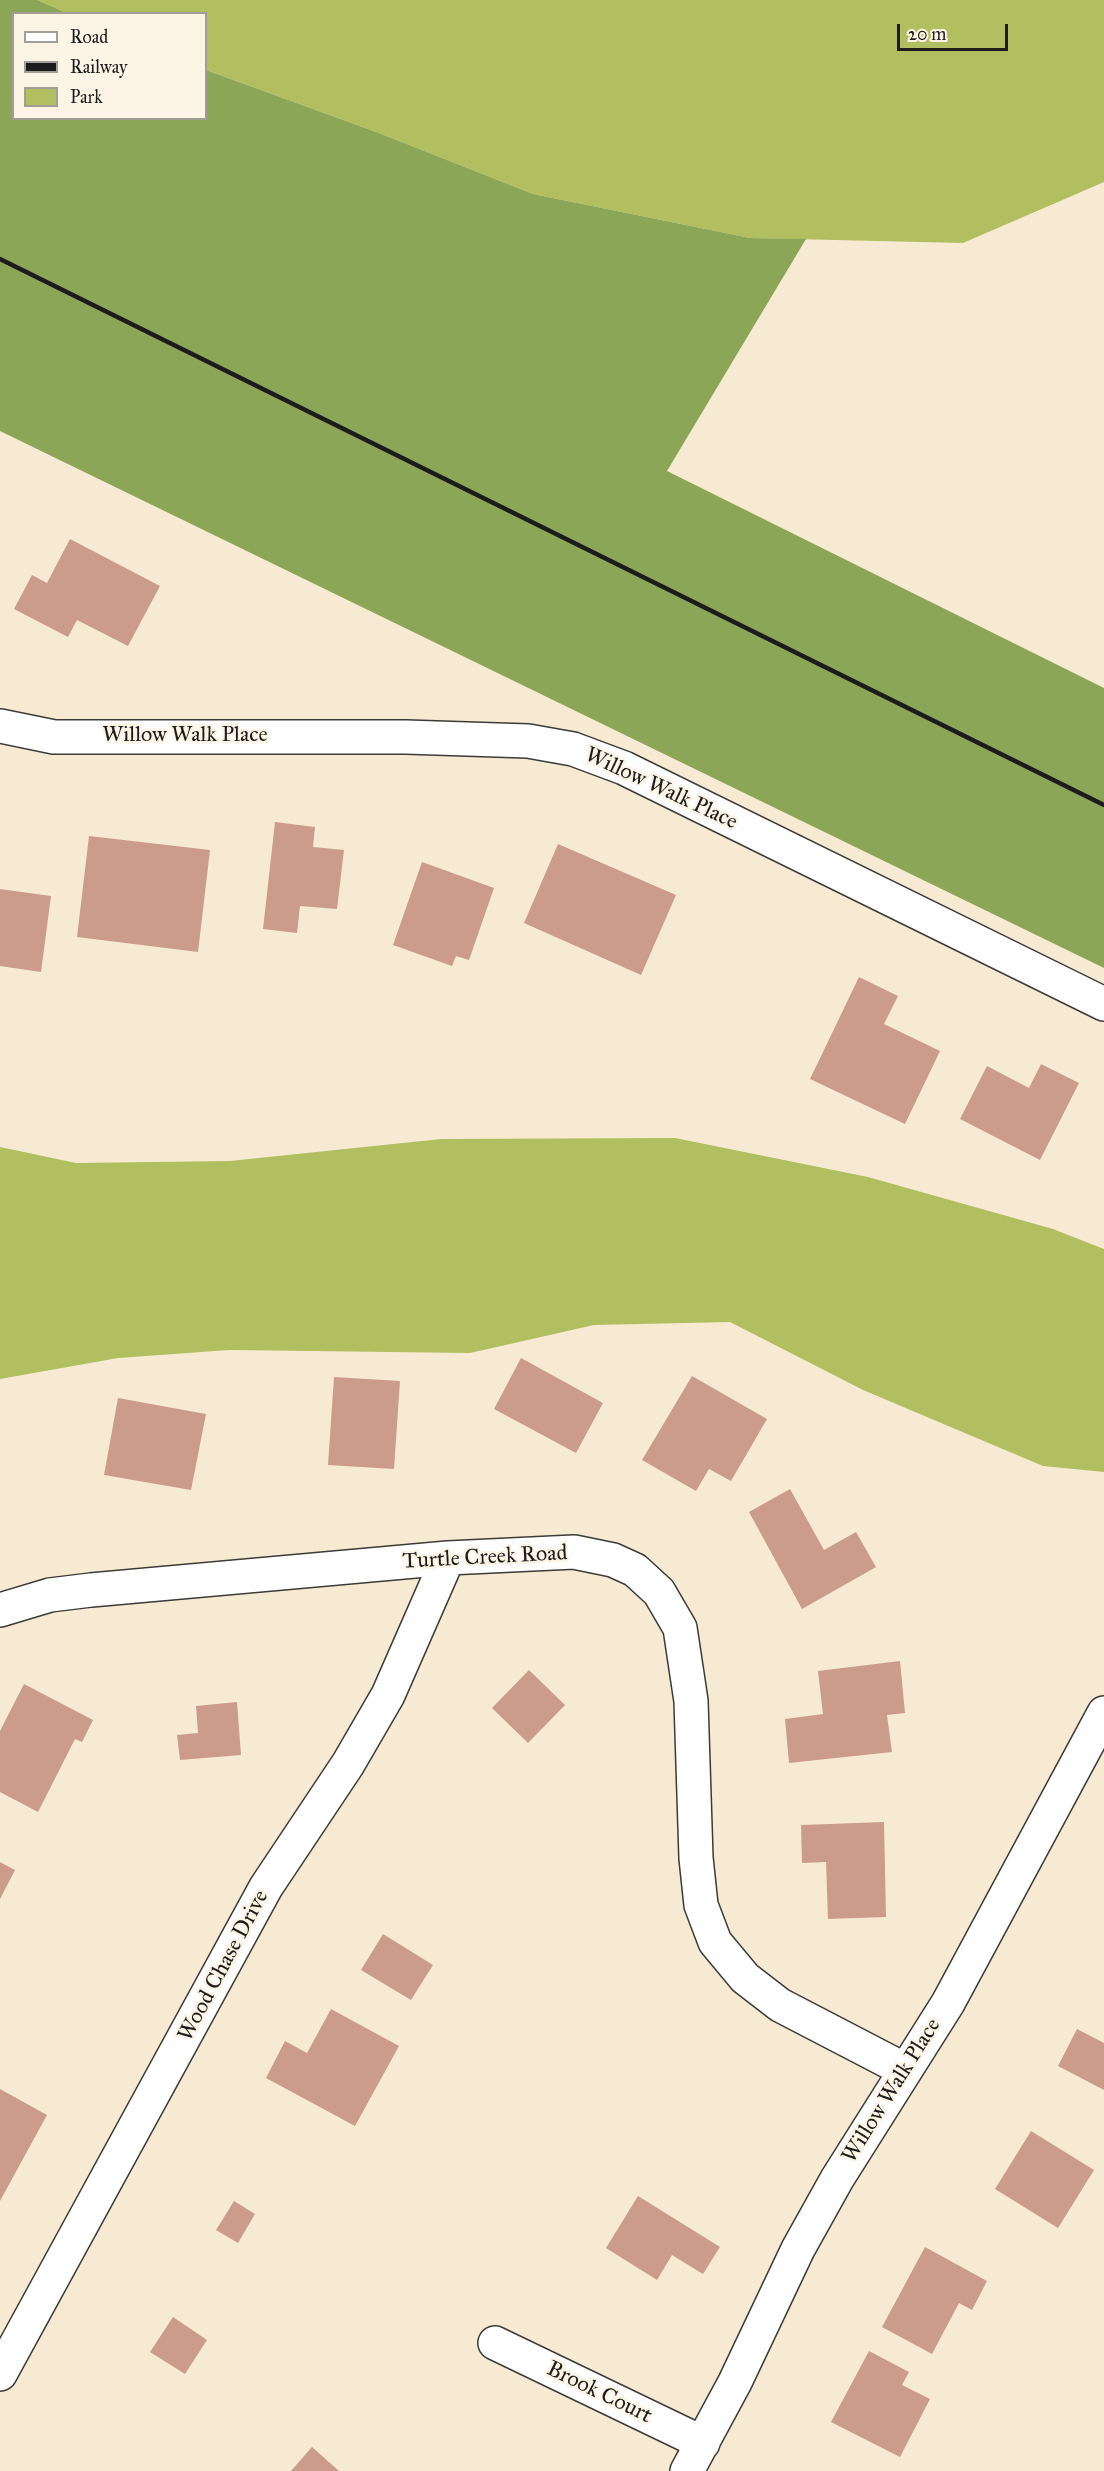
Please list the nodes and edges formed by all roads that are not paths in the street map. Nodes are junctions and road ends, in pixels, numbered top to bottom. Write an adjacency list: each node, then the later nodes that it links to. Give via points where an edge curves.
1 (0, 726): 2 (street, Willow Walk Place, via 54,737 406,737 528,741 573,749 624,768)
2 (1104, 1004)
3 (448, 1558): 4 (street, Turtle Creek Road, via 91,1590 50,1595); 6 (street, Turtle Creek Road, via 574,1552 613,1560 635,1570 659,1592 680,1628 691,1701 701,1905 715,1942 745,1978 780,2005); 8 (street, Wood Chase Drive, via 388,1695 348,1764 266,1887)
4 (0, 1610)
5 (1104, 1713): 6 (street, Willow Walk Place, via 948,2003)
6 (905, 2070): 9 (street, Willow Walk Place, via 798,2249)
7 (495, 2343): 9 (street, Brook Court)
8 (0, 2374)
9 (695, 2457)

